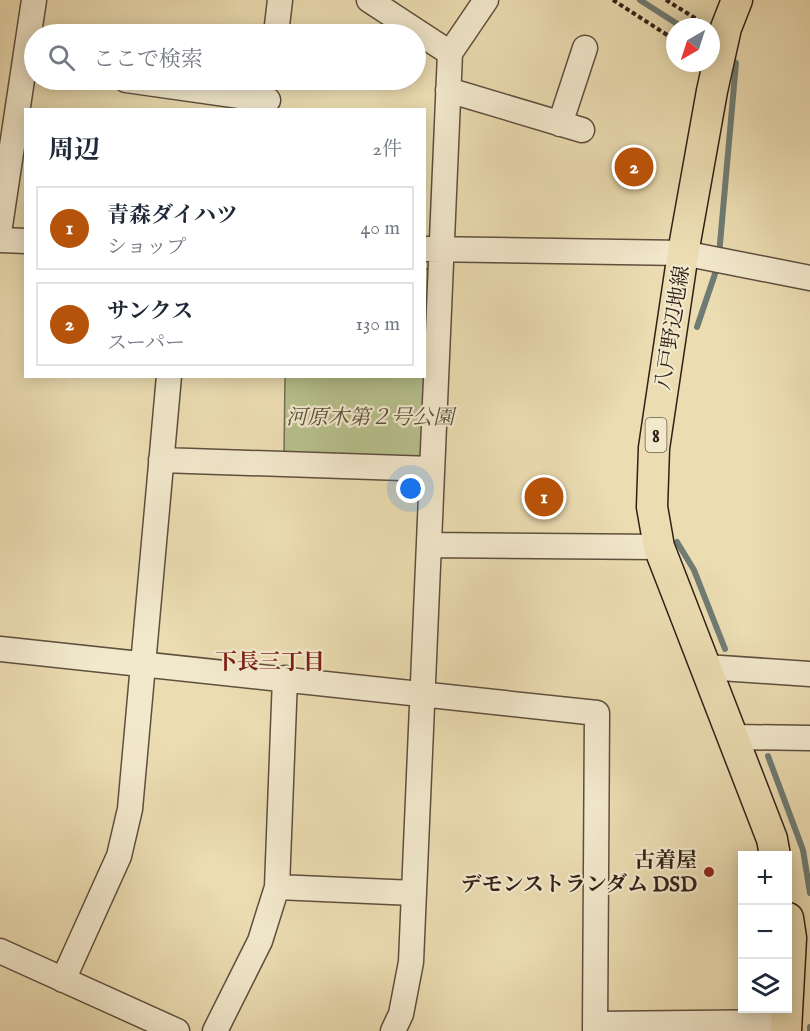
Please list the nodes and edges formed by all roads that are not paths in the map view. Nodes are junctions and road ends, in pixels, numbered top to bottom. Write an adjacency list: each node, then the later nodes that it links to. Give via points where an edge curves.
1 (34, 0): 6 (street)
2 (280, 0): 7 (street)
3 (369, 0): 8 (street)
4 (486, 0): 11 (street)
5 (737, 0): 20 (main road, 八戸野辺地線 / 8, via 726,28 712,91)
6 (32, 24)
7 (277, 24)
8 (406, 24)
9 (426, 37): 11 (street)
10 (585, 48): 14 (street, via 571,127)
11 (450, 53): 14 (street)
12 (25, 90): 16 (street)
13 (215, 90): 15 (street)
14 (448, 90): 19 (street)
15 (268, 96)
16 (0, 225)
17 (0, 240): 18 (street)
18 (24, 241)
19 (433, 249): 20 (street); 24 (street)
20 (683, 253): 21 (street); 26 (main road, 八戸野辺地線 / 8, via 654,448 652,507)
21 (810, 278)
22 (169, 378): 23 (street)
23 (161, 460): 24 (street); 28 (street)
24 (432, 469): 25 (street)
25 (429, 545): 26 (street); 32 (street)
26 (659, 547): 29 (main road, 八戸野辺地線 / 8)
27 (0, 649): 28 (street)
28 (142, 663): 31 (street); 40 (street, via 130,809 119,856)
29 (706, 668): 30 (street); 33 (main road, 八戸野辺地線 / 8)
30 (810, 674)
31 (285, 678): 32 (street); 36 (street)
32 (422, 692): 37 (street); 42 (street, via 597,713)
33 (734, 737): 34 (street); 35 (main road, 八戸野辺地線 / 8)
34 (810, 738)
35 (774, 851)
36 (277, 886): 37 (street); 44 (street, via 260,941)
37 (414, 893): 45 (street, via 411,962 401,1014)
38 (0, 951): 40 (street)
39 (790, 959): 41 (main road)
40 (63, 980): 43 (street)
41 (786, 1026): 42 (street)
42 (596, 1027)
43 (177, 1031)
44 (215, 1031)
45 (393, 1031)

